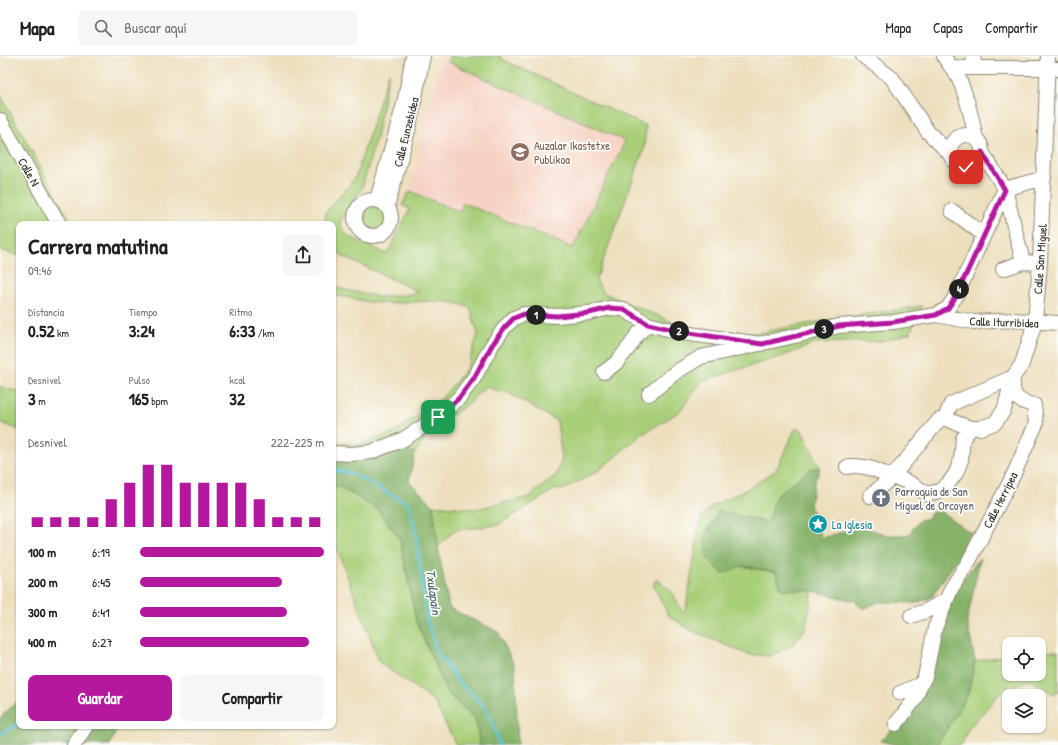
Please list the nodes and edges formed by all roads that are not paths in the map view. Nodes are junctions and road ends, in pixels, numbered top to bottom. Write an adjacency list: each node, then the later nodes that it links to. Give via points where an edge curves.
1 (413, 56): 2 (street, Calle Eunzebidea, via 382,204 409,127)
2 (423, 56)
3 (863, 56): 12 (street, via 892,78 928,132)
4 (944, 56): 7 (street)
5 (974, 62): 6 (street); 7 (street)
6 (1051, 64): 9 (street, Calle San Miguel)
7 (953, 67): 10 (street, via 973,119)
8 (0, 120): 16 (street, Calle N)
9 (1052, 120): 13 (street, Calle San Miguel)
10 (976, 139): 11 (street); 12 (street, via 968,135 959,136 952,142)
11 (982, 152): 12 (street, via 977,163 966,167 956,164); 14 (street)
12 (949, 153)
13 (1044, 178): 14 (street); 19 (street, Calle San Miguel)
14 (1005, 190): 17 (street); 18 (street)
15 (952, 211): 17 (street)
16 (57, 221)
17 (984, 235): 21 (street, via 956,296 948,308)
18 (1023, 262): 19 (street); 20 (street)
19 (1040, 264): 22 (street, Calle San Miguel)
20 (1003, 268)
21 (936, 315): 22 (street, Calle Iturribidea, via 974,322); 25 (street, Calle Iturribidea, via 893,322 839,326)
22 (1035, 322): 23 (street, Calle Iturribidea); 27 (street, Calle San Miguel, via 1022,364)
23 (1058, 323)
24 (648, 324): 25 (street); 26 (street, via 616,362); 31 (street, via 623,309 610,308 557,316 524,314 514,318 492,345 474,378 459,398 438,417 402,440 371,452)
25 (762, 344): 28 (street, Calle Iturribidea, via 701,357 676,372)
26 (604, 372)
27 (1013, 377): 29 (street, via 951,404); 30 (street, via 1004,410 995,423); 35 (street, Calle Herripea, via 1012,389 1017,400 1034,405 1036,424 970,561)
28 (649, 394)
29 (944, 417): 30 (street); 33 (street)
30 (971, 428): 33 (street, via 963,438 961,460 956,473 939,491 927,494 912,484)
31 (336, 453)
32 (847, 467): 33 (street, via 859,466)
33 (892, 477): 34 (street)
34 (870, 496)
35 (946, 600): 36 (street); 37 (street, Calle Herripea, via 935,628 925,677)
36 (911, 616)
37 (921, 684): 38 (street); 39 (street, Calle Herripea, via 915,699)
38 (900, 693)
39 (896, 724)
40 (84, 729): 41 (street)
41 (74, 745)

